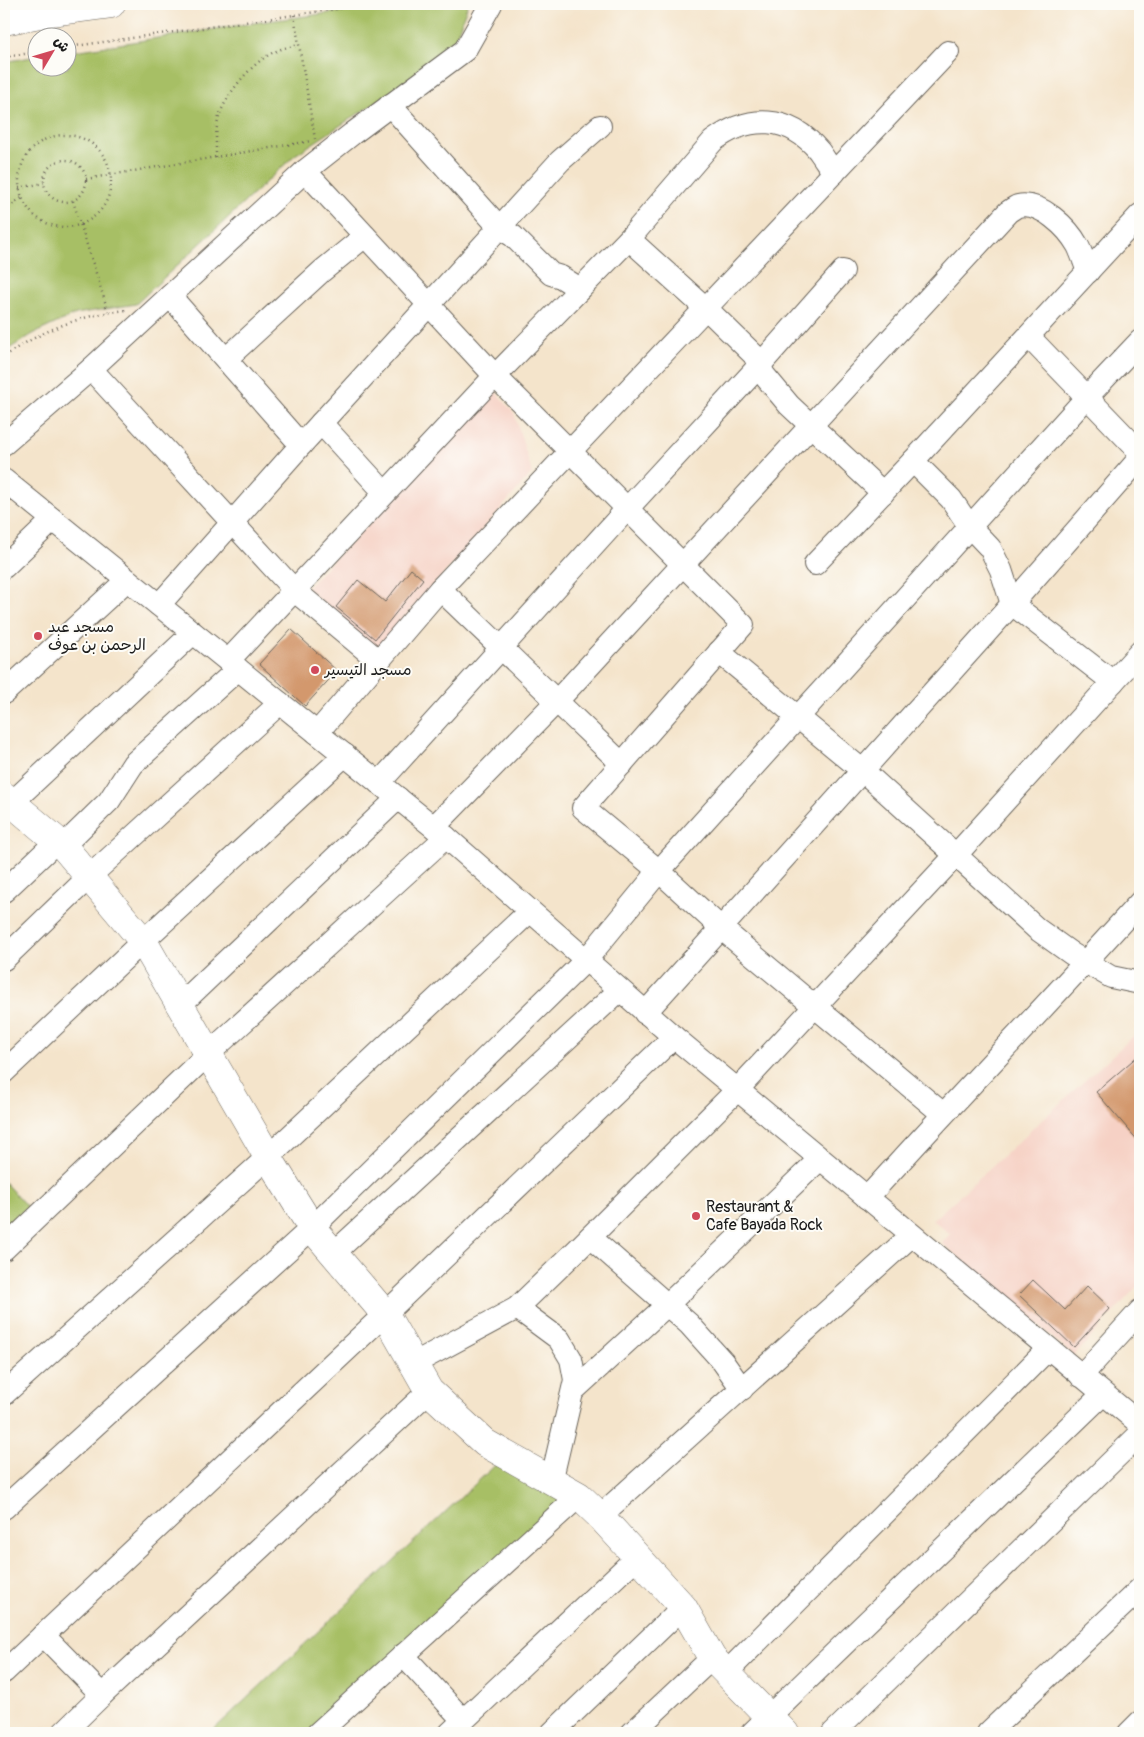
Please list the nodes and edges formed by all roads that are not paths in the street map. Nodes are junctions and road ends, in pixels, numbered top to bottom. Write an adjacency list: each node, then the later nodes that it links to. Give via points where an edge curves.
1 (111, 4): 3 (main road)
2 (490, 4): 5 (street, via 465,50)
3 (4, 21)
4 (948, 52): 8 (street)
5 (390, 105): 7 (street); 10 (street)
6 (600, 126): 10 (street, via 560,161)
7 (305, 171): 11 (street); 16 (street)
8 (834, 173): 12 (street, via 818,150 798,132 777,123 752,122 727,130 713,141); 18 (street)
9 (1140, 215): 14 (street)
10 (500, 228): 15 (street, via 513,236 551,274); 17 (street)
11 (365, 236): 17 (street); 21 (street, via 322,270)
12 (629, 239): 15 (street); 18 (street)
13 (843, 271): 22 (street)
14 (1088, 272): 19 (street); 27 (street, via 1079,247 1053,216 1032,206 1018,206 1008,212)
15 (580, 289): 24 (street)
16 (170, 296): 21 (street); 23 (street)
17 (429, 305): 24 (street); 26 (street)
18 (706, 308): 22 (street, via 754,355); 30 (street)
19 (1029, 337): 25 (street); 33 (street)
20 (1140, 341): 25 (street)
21 (226, 359): 29 (street)
22 (759, 366): 27 (street, via 789,406); 37 (street)
23 (91, 369): 28 (street); 39 (street)
24 (495, 376): 30 (street); 36 (street)
25 (1087, 397): 31 (street); 40 (street)
26 (321, 423): 29 (street); 36 (street)
27 (810, 425): 35 (street); 41 (street)
28 (4, 444)
29 (301, 445): 39 (street)
30 (570, 452): 37 (street); 45 (street)
31 (1140, 452)
32 (1140, 458): 47 (street)
33 (914, 461): 35 (street); 40 (street, via 951,499)
34 (4, 480): 38 (street)
35 (883, 492): 42 (street)
36 (385, 494): 46 (street)
37 (627, 509): 41 (street); 50 (street)
38 (53, 520): 43 (street); 44 (street)
39 (232, 522): 46 (street); 48 (street)
40 (970, 527): 47 (street, via 990,548); 59 (street)
41 (683, 564): 51 (street, via 744,625); 58 (street)
42 (815, 564)
43 (4, 567)
44 (127, 580): 48 (street); 56 (street)
45 (440, 589): 50 (street); 53 (street)
46 (295, 590): 53 (street); 54 (street)
47 (1012, 604): 55 (street); 63 (street)
48 (159, 605): 49 (street)
49 (193, 633): 54 (street); 66 (street)
50 (500, 648): 58 (street); 64 (street)
51 (720, 652): 59 (street); 62 (street)
52 (1140, 652): 55 (street)
53 (379, 660): 60 (street)
54 (233, 665): 57 (street); 68 (street, via 134,764 108,801)
55 (1113, 682): 69 (street)
56 (4, 693)
57 (280, 702): 60 (street); 71 (street)
58 (556, 702): 62 (street); 67 (street)
59 (799, 718): 63 (street); 70 (street)
60 (317, 733): 61 (street)
61 (345, 755): 64 (street); 76 (street)
62 (622, 764): 70 (street, via 583,808)
63 (862, 770): 69 (street); 75 (street)
64 (379, 783): 65 (street)
65 (398, 798): 67 (street); 82 (street)
66 (6, 803): 68 (main road)
67 (440, 832): 74 (street); 86 (street)
68 (60, 843): 71 (main road); 72 (street)
69 (956, 855): 79 (street, via 1037,930); 83 (street)
70 (659, 871): 75 (street); 78 (street)
71 (90, 876): 76 (main road); 77 (street)
72 (4, 890)
73 (1140, 902): 79 (street)
74 (530, 911): 78 (street); 90 (street)
75 (721, 928): 83 (street); 84 (street)
76 (143, 941): 82 (main road); 87 (street)
77 (4, 960)
78 (586, 960): 81 (street); 93 (street)
79 (1086, 962): 80 (street, via 1111,977); 89 (street)
80 (1140, 983)
81 (620, 990): 84 (street); 97 (street)
82 (180, 1005): 86 (main road)
83 (815, 1007): 88 (street); 89 (street)
84 (645, 1012): 85 (street)
85 (674, 1037): 88 (street); 101 (street)
86 (208, 1054): 90 (main road); 96 (street)
87 (4, 1072)
88 (737, 1090): 91 (street); 95 (street)
89 (942, 1114): 92 (street)
90 (268, 1156): 93 (main road); 108 (street)
91 (820, 1159): 92 (street); 98 (street)
92 (866, 1198): 94 (street)
93 (312, 1228): 97 (main road); 114 (street)
94 (912, 1236): 102 (street); 105 (street)
95 (590, 1237): 98 (street); 99 (street)
96 (4, 1249)
97 (334, 1253): 101 (main road)
98 (667, 1305): 105 (street, via 724,1362); 107 (street)
99 (517, 1308): 103 (street); 107 (street, via 559,1340 571,1359 575,1380)
100 (1140, 1311): 104 (street)
101 (385, 1314): 103 (main road); 119 (street)
102 (1048, 1349): 104 (street); 121 (street)
103 (413, 1364): 106 (main road)
104 (1081, 1376): 109 (street)
105 (742, 1389): 115 (street)
106 (429, 1391): 112 (main road, via 484,1443); 123 (street)
107 (573, 1391): 112 (street)
108 (4, 1394)
109 (1102, 1394): 110 (street); 126 (street)
110 (1140, 1424)
111 (1140, 1434): 131 (street)
112 (551, 1482): 113 (main road)
113 (579, 1496): 115 (main road); 120 (street)
114 (4, 1508)
115 (600, 1516): 116 (main road)
116 (638, 1556): 118 (main road); 125 (street)
117 (1140, 1589): 132 (street)
118 (683, 1607): 121 (main road); 129 (street)
119 (43, 1635): 122 (street); 123 (street)
120 (403, 1655): 125 (street); 128 (street)
121 (719, 1666): 126 (main road); 130 (street)
122 (4, 1672)
123 (102, 1695): 127 (street)
124 (1140, 1722): 133 (street)
125 (457, 1727)
126 (768, 1728)
127 (63, 1733)
128 (318, 1733)
129 (552, 1733)
130 (632, 1733)
131 (833, 1733)
132 (988, 1733)
133 (1129, 1733)

